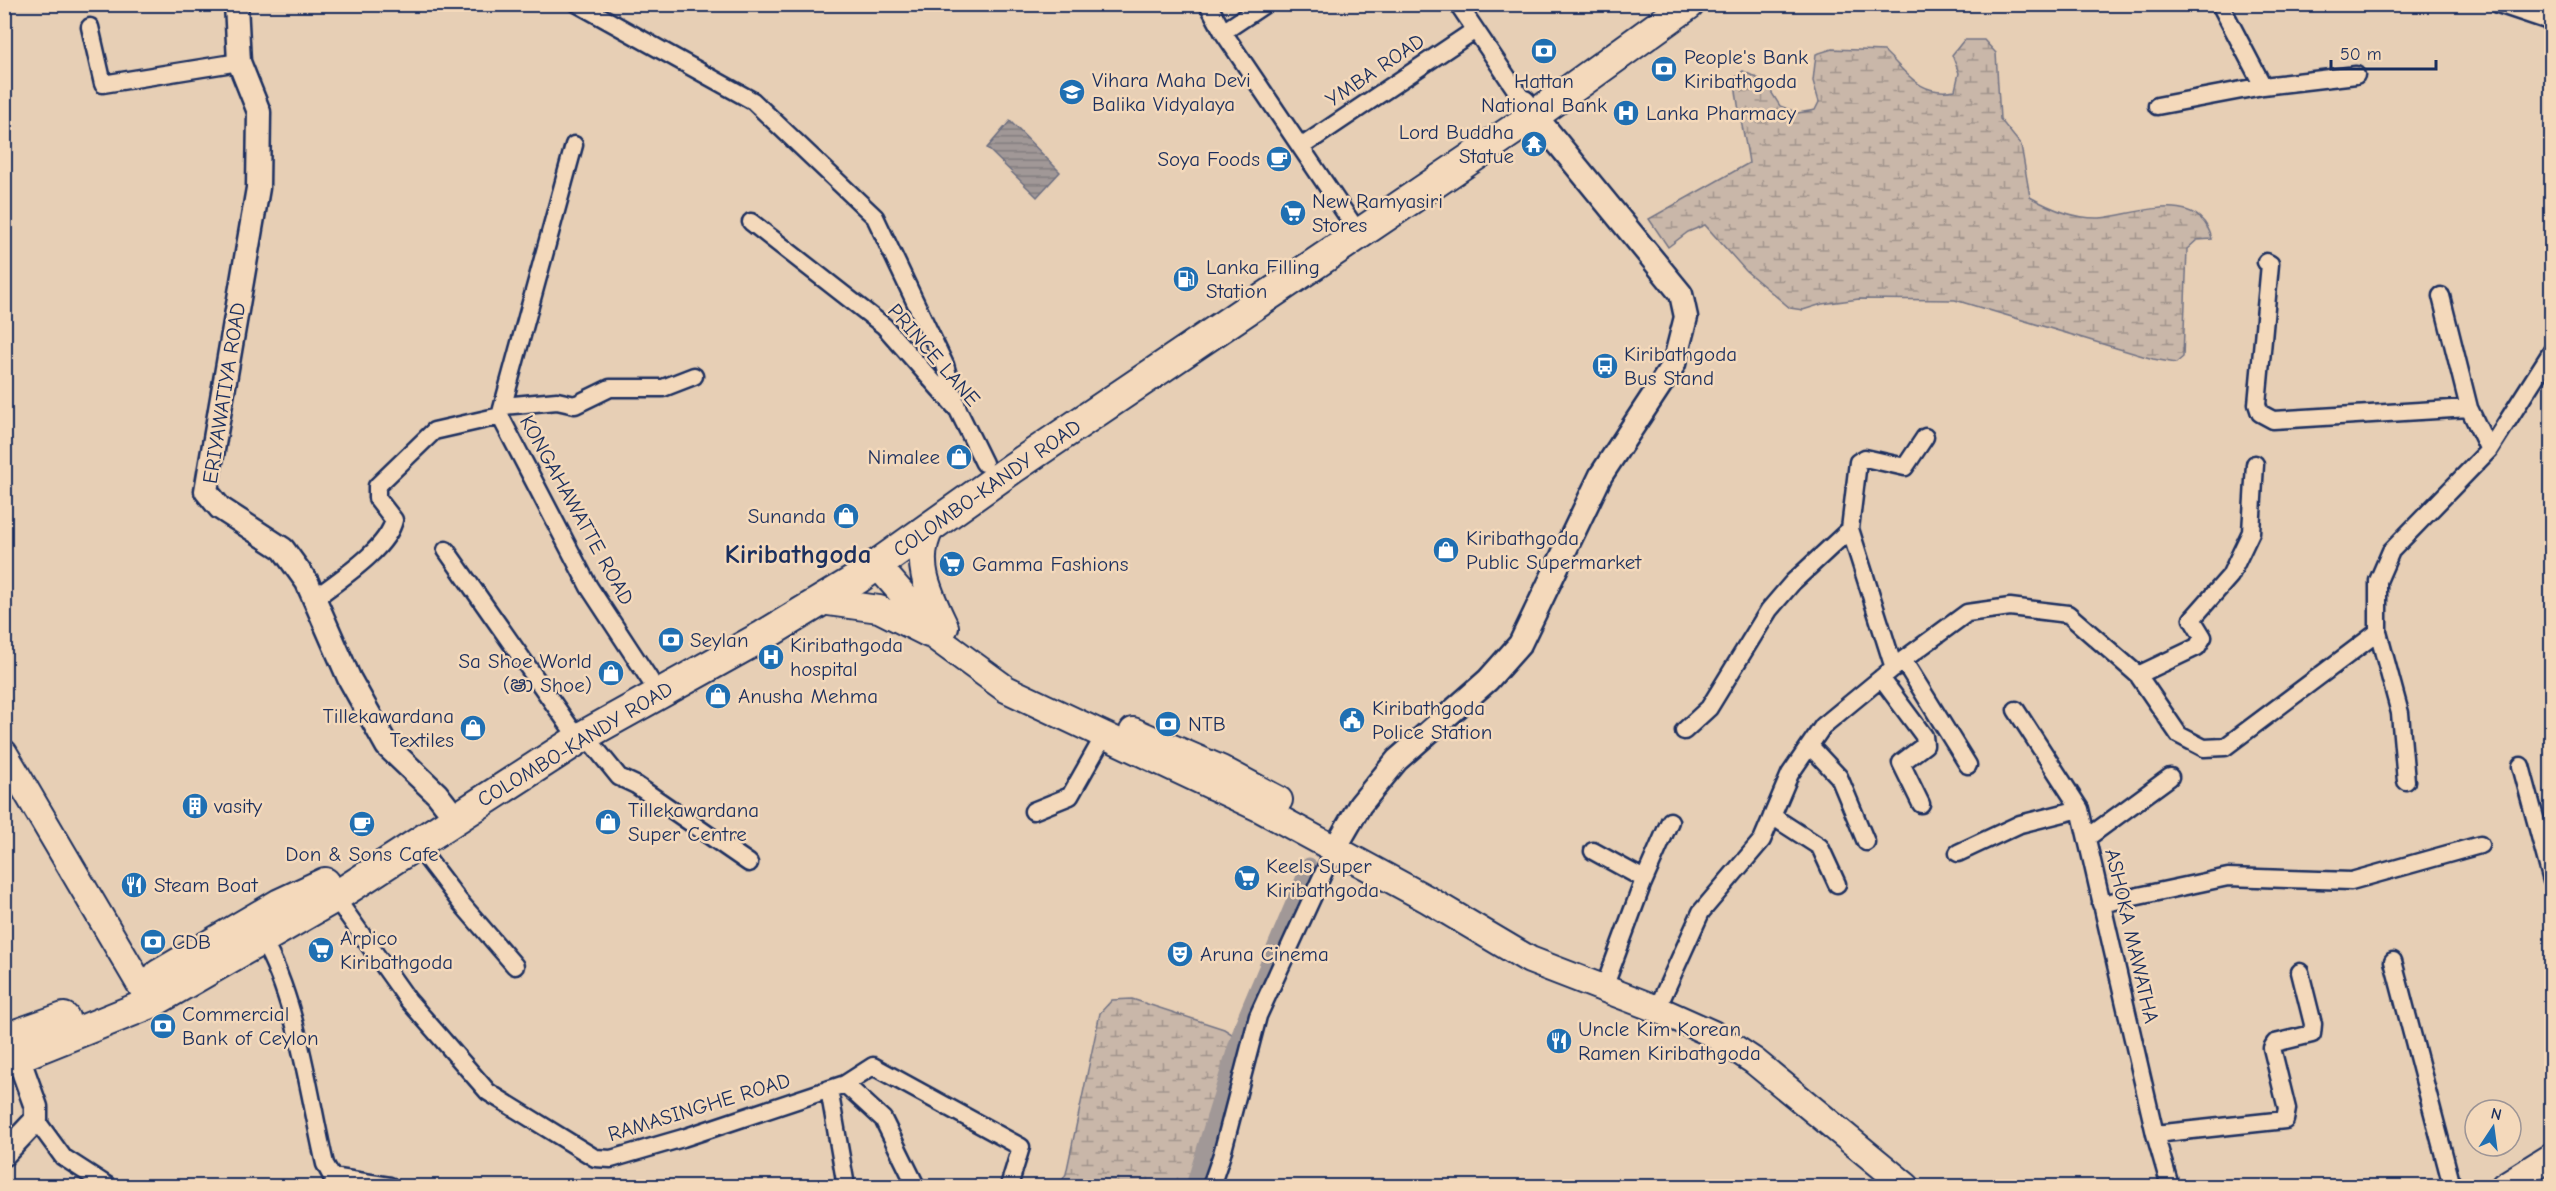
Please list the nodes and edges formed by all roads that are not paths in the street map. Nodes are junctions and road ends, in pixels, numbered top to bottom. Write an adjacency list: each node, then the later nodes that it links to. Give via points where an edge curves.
1 (236, 4): 14 (street, ERIYAWATIYA ROAD)
2 (578, 4): 28 (street, via 753,101 875,217 945,365)
3 (1208, 4): 13 (street)
4 (1264, 4): 13 (street)
5 (1458, 4): 12 (street)
6 (1661, 4): 18 (highway, COLOMBO-KANDY ROAD)
7 (1689, 4): 18 (highway, COLOMBO-KANDY ROAD)
8 (2220, 4): 16 (street)
9 (2498, 4): 10 (street)
10 (2552, 22)
11 (90, 27): 14 (street, via 103,84)
12 (1474, 30): 18 (street); 20 (street, YMBA ROAD)
13 (1224, 32): 20 (street)
14 (238, 62): 38 (street, ERIYAWATIYA ROAD, via 259,112 258,188 206,491 220,508 283,549 307,582)
15 (2356, 75): 16 (street)
16 (2263, 86): 17 (street)
17 (2157, 106)
18 (1530, 108): 22 (highway, COLOMBO-KANDY ROAD); 62 (street, via 1681,294 1686,317 1674,364 1601,475 1520,644 1488,681 1397,760 1360,805)
19 (574, 145): 29 (street, KONGAHAWATTE ROAD)
20 (1301, 147): 22 (street)
21 (751, 222): 28 (street, PRINCE LANE, via 884,326)
22 (1353, 226): 32 (highway, COLOMBO-KANDY ROAD); 34 (highway, COLOMBO-KANDY ROAD)
23 (2266, 262): 27 (street, via 2270,264 2257,404 2260,413 2273,420)
24 (2441, 296): 27 (street)
25 (2552, 351): 31 (street)
26 (694, 376): 29 (street, via 663,388 610,388 575,405 557,401)
27 (2469, 408): 31 (street)
28 (957, 410): 32 (street, PRINCE LANE)
29 (501, 411): 38 (street, via 434,431 377,486 377,498 394,520 392,529 364,561); 44 (street, KONGAHAWATTE ROAD, via 589,588)
30 (1925, 436): 35 (street, via 1905,467 1865,458 1858,462)
31 (2489, 450): 41 (street, via 2391,551 2378,581)
32 (984, 463): 37 (highway, COLOMBO-KANDY ROAD)
33 (2255, 464): 43 (street, via 2251,532 2230,576 2192,620 2203,638 2197,647)
34 (931, 528): 37 (highway, COLOMBO-KANDY ROAD); 40 (main road, via 924,541 923,581)
35 (1850, 529): 42 (street); 47 (street, via 1769,610 1709,708)
36 (446, 550): 46 (street)
37 (878, 554): 39 (highway, COLOMBO-KANDY ROAD); 40 (main road); 44 (highway, COLOMBO-KANDY ROAD)
38 (314, 599): 57 (street, ERIYAWATIYA ROAD, via 349,678 387,746)
39 (821, 602): 40 (main road, via 879,609); 46 (highway, COLOMBO-KANDY ROAD)
40 (940, 632): 48 (main road, via 1006,689); 62 (main road, via 1035,688 1221,769)
41 (2378, 632): 43 (street, via 2225,747 2204,748 2179,735); 54 (street, via 2400,713)
42 (1893, 669): 43 (street, via 1967,613 2010,607 2068,614); 49 (street, via 1823,726); 51 (street); 55 (street, via 1924,736 1925,746 1901,763)
43 (2138, 675)
44 (650, 680): 46 (highway, COLOMBO-KANDY ROAD)
45 (2016, 710): 56 (street, ASHOKA MAWATHA)
46 (578, 731): 57 (highway, COLOMBO-KANDY ROAD); 68 (street, via 619,777)
47 (1684, 731)
48 (1104, 736): 58 (street, via 1071,796); 62 (main road)
49 (1809, 746): 59 (street); 63 (street, via 1839,777)
50 (4, 753): 79 (main road)
51 (1968, 765)
52 (2521, 766): 70 (street)
53 (2170, 777): 61 (street)
54 (2406, 781)
55 (1921, 804)
56 (2080, 808): 61 (street, ASHOKA MAWATHA); 67 (street, via 2020,824)
57 (451, 811): 64 (highway, COLOMBO-KANDY ROAD); 79 (highway, COLOMBO-KANDY ROAD, via 324,884 280,904)
58 (1032, 812)
59 (1772, 816): 71 (street, via 1820,847); 80 (street, via 1762,840 1701,912)
60 (1670, 821): 69 (street)
61 (2087, 838): 73 (street, ASHOKA MAWATHA)
62 (1339, 842): 78 (main road, via 1492,940 1530,960); 92 (street, via 1258,1016)
63 (1866, 842)
64 (415, 843): 72 (highway, COLOMBO-KANDY ROAD); 76 (street)
65 (2480, 845): 73 (street, via 2351,881 2228,877)
66 (1593, 851): 69 (street)
67 (1958, 853)
68 (749, 863)
69 (1644, 879): 78 (street)
70 (2552, 880)
71 (1837, 884)
72 (335, 897): 74 (highway, COLOMBO-KANDY ROAD); 82 (street, RAMASINGHE ROAD, via 408,1000 488,1092 595,1158 611,1160)
73 (2101, 904): 84 (street, ASHOKA MAWATHA)
74 (262, 940): 79 (highway, COLOMBO-KANDY ROAD); 88 (street, via 288,1001 325,1164 332,1177)
75 (2393, 961): 95 (street)
76 (515, 966)
77 (2300, 972): 84 (street, via 2312,1034 2275,1043 2272,1048 2287,1109 2285,1120)
78 (1604, 988): 80 (main road)
79 (146, 994): 81 (highway, COLOMBO-KANDY ROAD)
80 (1656, 1009): 93 (main road, via 1713,1034 1754,1061)
81 (9, 1053): 83 (street, via 36,1107)
82 (837, 1086): 89 (street); 90 (street, via 883,1119); 91 (street, RAMASINGHE ROAD, via 873,1066 1021,1147)
83 (36, 1120): 85 (street); 87 (street, via 63,1157)
84 (2155, 1134): 94 (street, ASHOKA MAWATHA)
85 (4, 1154)
86 (2552, 1156): 96 (main road)
87 (108, 1186)
88 (390, 1186)
89 (846, 1186)
90 (916, 1186)
91 (1009, 1186)
92 (1211, 1186)
93 (1906, 1186)
94 (2170, 1186)
95 (2452, 1186)
96 (2504, 1186)

